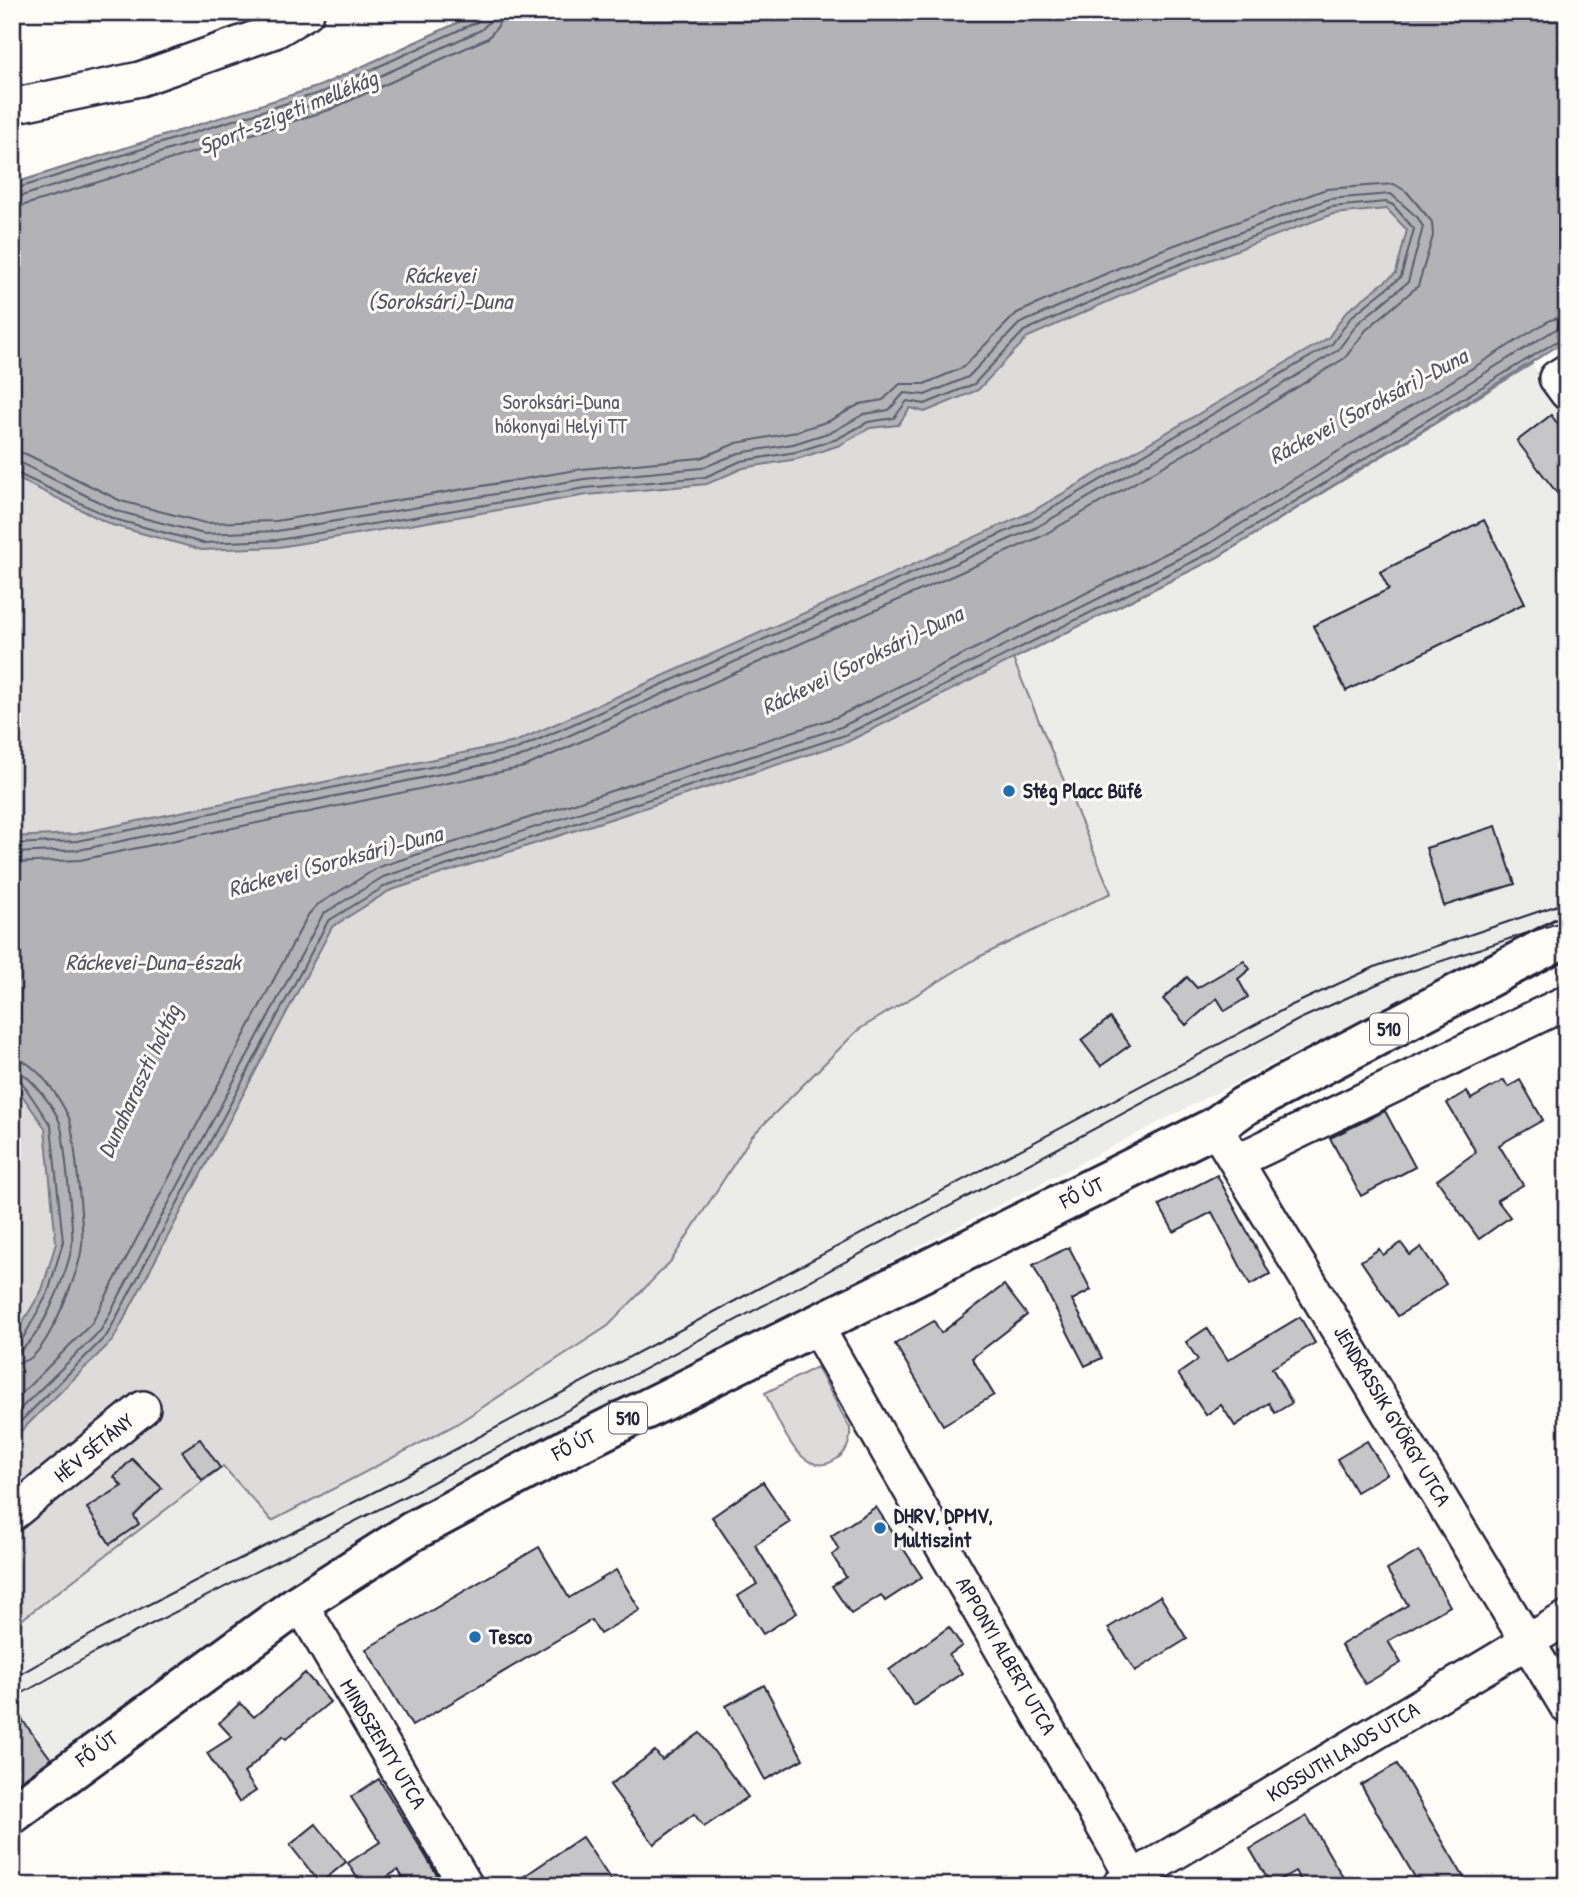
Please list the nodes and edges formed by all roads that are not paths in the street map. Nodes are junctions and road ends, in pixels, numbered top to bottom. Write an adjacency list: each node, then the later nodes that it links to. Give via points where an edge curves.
1 (307, 12): 2 (street, via 275,31 140,79)
2 (12, 106)
3 (1567, 936): 6 (main road, FŐ ÚT / 510, via 1244,1106)
4 (1567, 956): 6 (main road, FŐ ÚT / 510, via 1251,1116)
5 (1567, 1002): 7 (street)
6 (1215, 1127): 7 (street, JENDRASSIK GYÖRGY UTCA); 8 (main road, FŐ ÚT / 510)
7 (1237, 1161): 13 (street, JENDRASSIK GYÖRGY UTCA)
8 (816, 1326): 11 (main road, FŐ ÚT / 510, via 436,1518); 16 (street, APPONYI ALBERT UTCA)
9 (142, 1408): 10 (street, HÉV SÉTÁNY)
10 (12, 1514)
11 (300, 1603): 15 (main road, FŐ ÚT / 510); 17 (street, MINDSZENTY UTCA)
12 (1567, 1618): 13 (street, KOSSUTH LAJOS UTCA)
13 (1528, 1642): 14 (street, JENDRASSIK GYÖRGY UTCA); 16 (street, KOSSUTH LAJOS UTCA)
14 (1567, 1707)
15 (12, 1814)
16 (1126, 1882)
17 (466, 1886)

